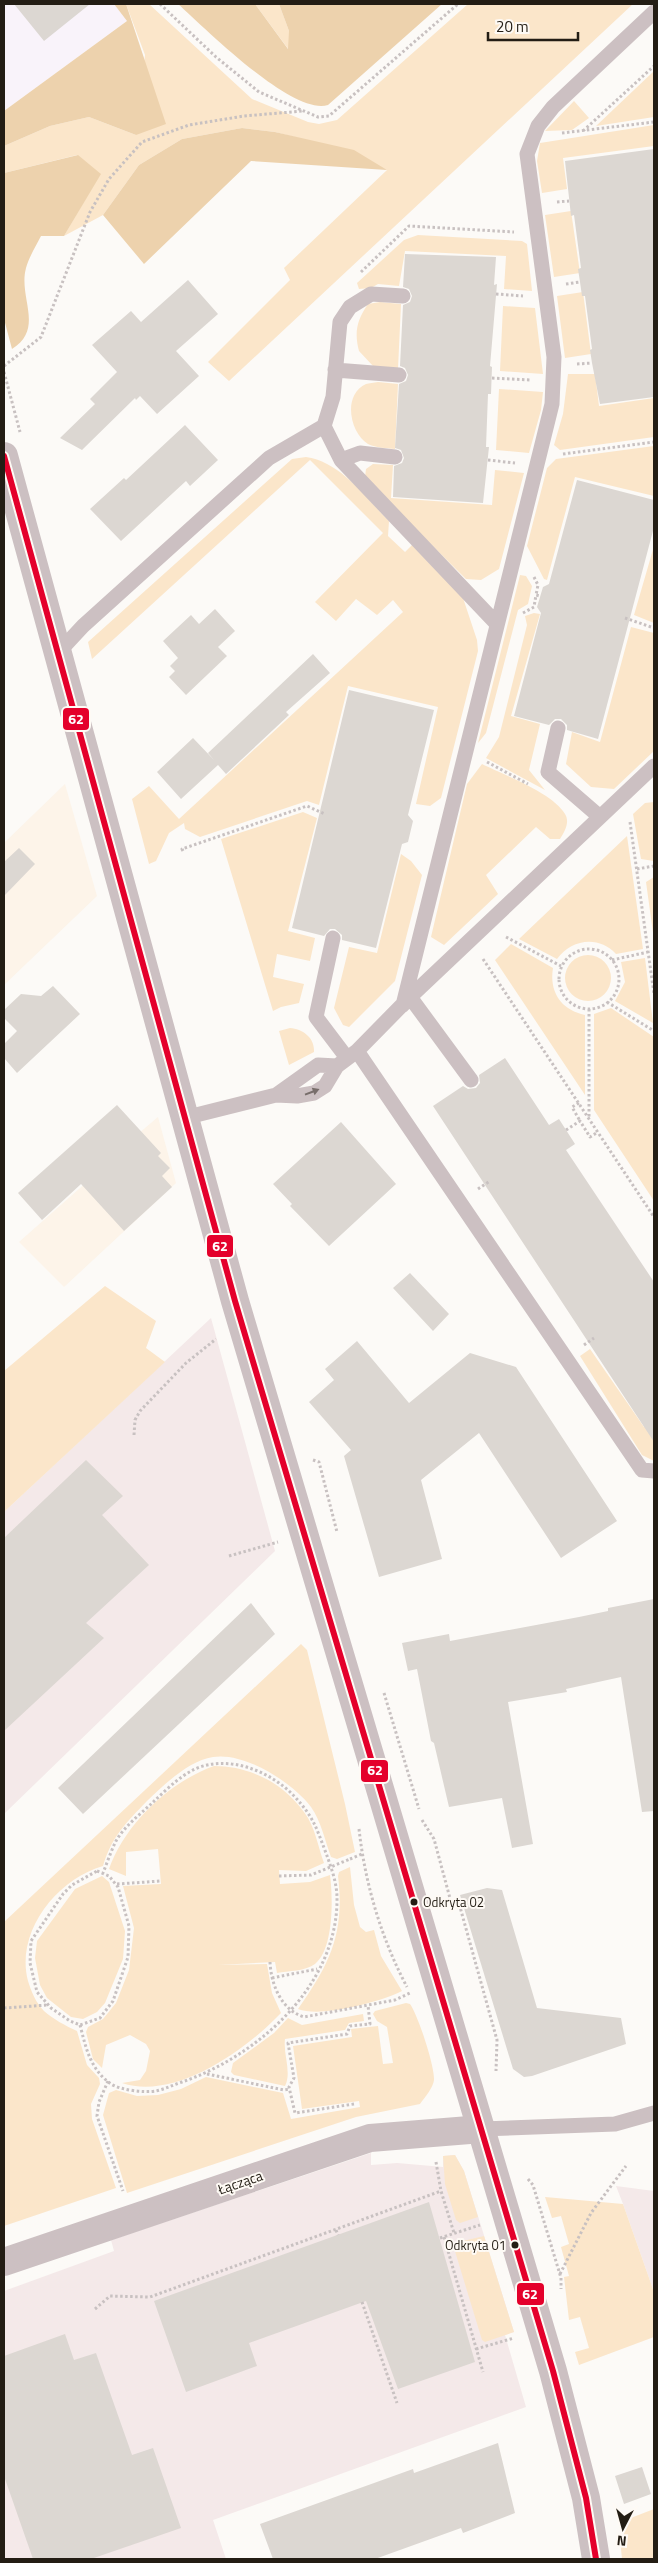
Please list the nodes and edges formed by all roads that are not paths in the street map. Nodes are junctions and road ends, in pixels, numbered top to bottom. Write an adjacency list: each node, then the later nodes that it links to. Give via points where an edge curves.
1 (654, 12): 9 (lane, via 553,106 538,126 527,154 554,357 552,404)
2 (403, 296): 3 (lane, via 371,294 350,307 340,322)
3 (335, 370): 4 (lane); 5 (lane)
4 (399, 375)
5 (324, 426): 8 (lane); 10 (lane, via 269,458 83,626)
6 (4, 456): 10 (street)
7 (395, 457): 8 (lane, via 360,453)
8 (341, 460): 9 (lane)
9 (496, 623): 15 (lane)
10 (57, 654): 19 (street)
11 (558, 728): 13 (lane, via 548,772)
12 (654, 766): 13 (lane)
13 (600, 817): 15 (lane)
14 (333, 938): 16 (lane, via 316,1017)
15 (407, 1001): 16 (lane); 17 (lane)
16 (347, 1058): 18 (lane, via 318,1065); 18 (lane, one-way to 16, via 314,1094 325,1086); 20 (lane, via 642,1470)
17 (471, 1080)
18 (276, 1095): 19 (lane)
19 (184, 1118): 22 (street)
20 (654, 1471)
21 (654, 2113): 22 (lane, via 615,2124)
22 (482, 2129): 23 (street, Łącząca, via 370,2138); 24 (street, via 565,2414 586,2498)
23 (4, 2262)
24 (596, 2559)

